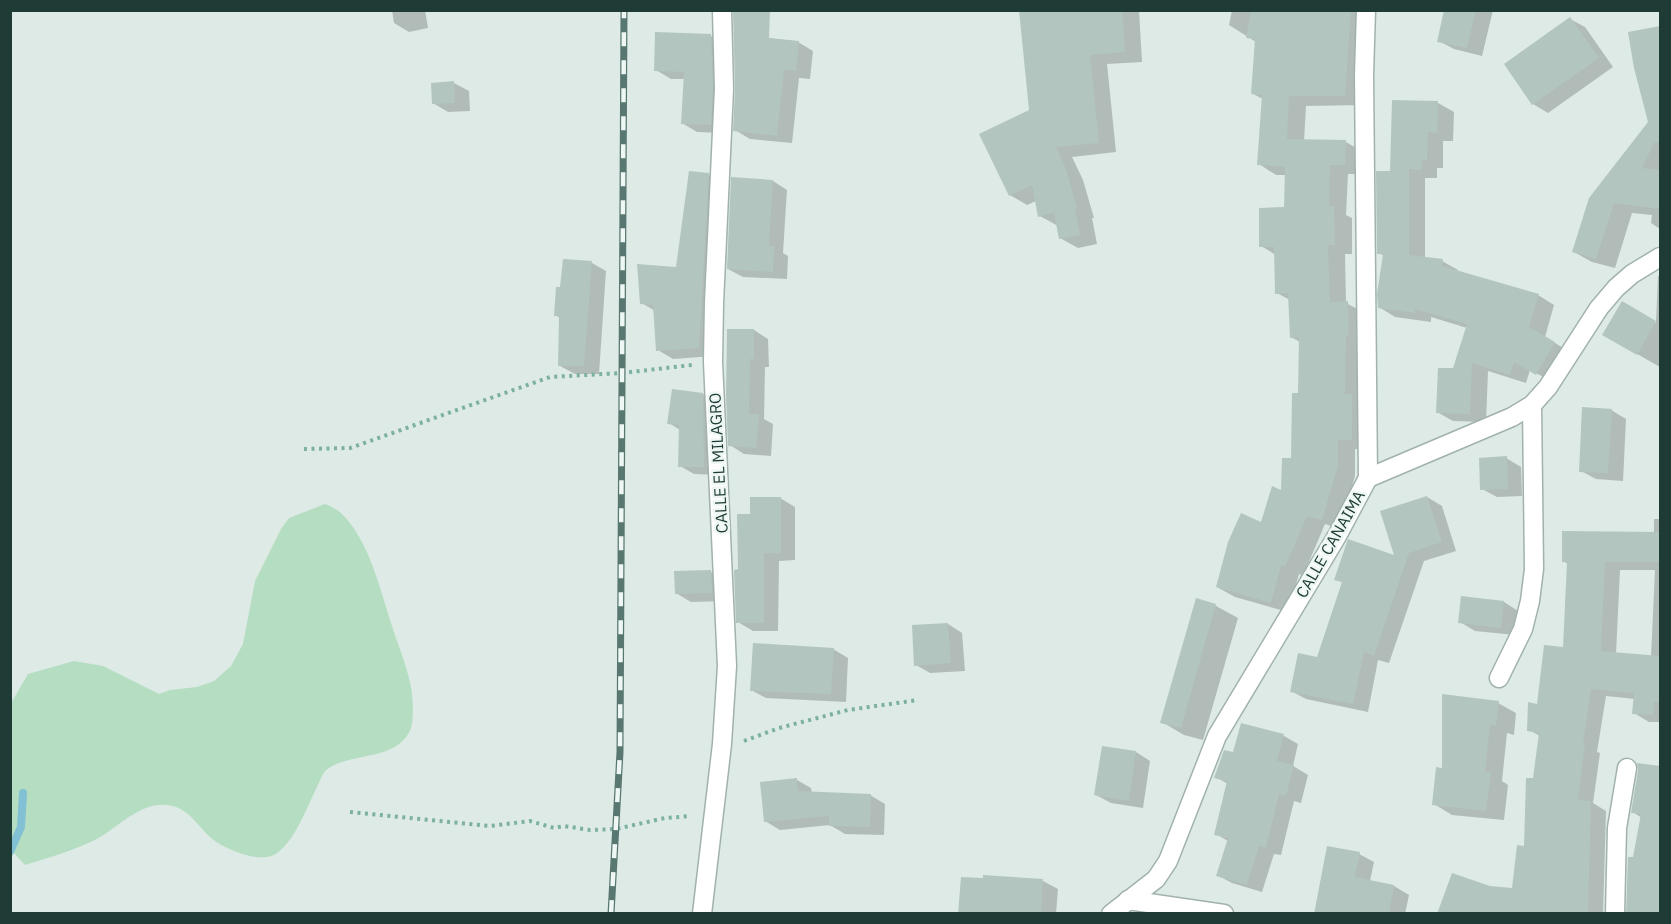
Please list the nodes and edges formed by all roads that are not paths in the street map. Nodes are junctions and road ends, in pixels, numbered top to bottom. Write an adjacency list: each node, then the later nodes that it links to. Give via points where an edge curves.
1 (722, 10): 9 (street, CALLE EL MILAGRO, via 724,89 713,362 727,666 715,815)
2 (1366, 10): 5 (street, CALLE CANAIMA)
3 (1660, 257): 4 (street, via 1616,288)
4 (1532, 405): 5 (street); 6 (street, via 1534,569 1523,629)
5 (1368, 478): 8 (street, CALLE CANAIMA, via 1217,736 1168,861 1156,879)
6 (1499, 678)
7 (1627, 768): 12 (street, via 1617,828)
8 (1128, 900): 10 (street, CALLE CANAIMA); 11 (street)
9 (702, 914)
10 (1111, 914)
11 (1224, 914)
12 (1615, 914)

